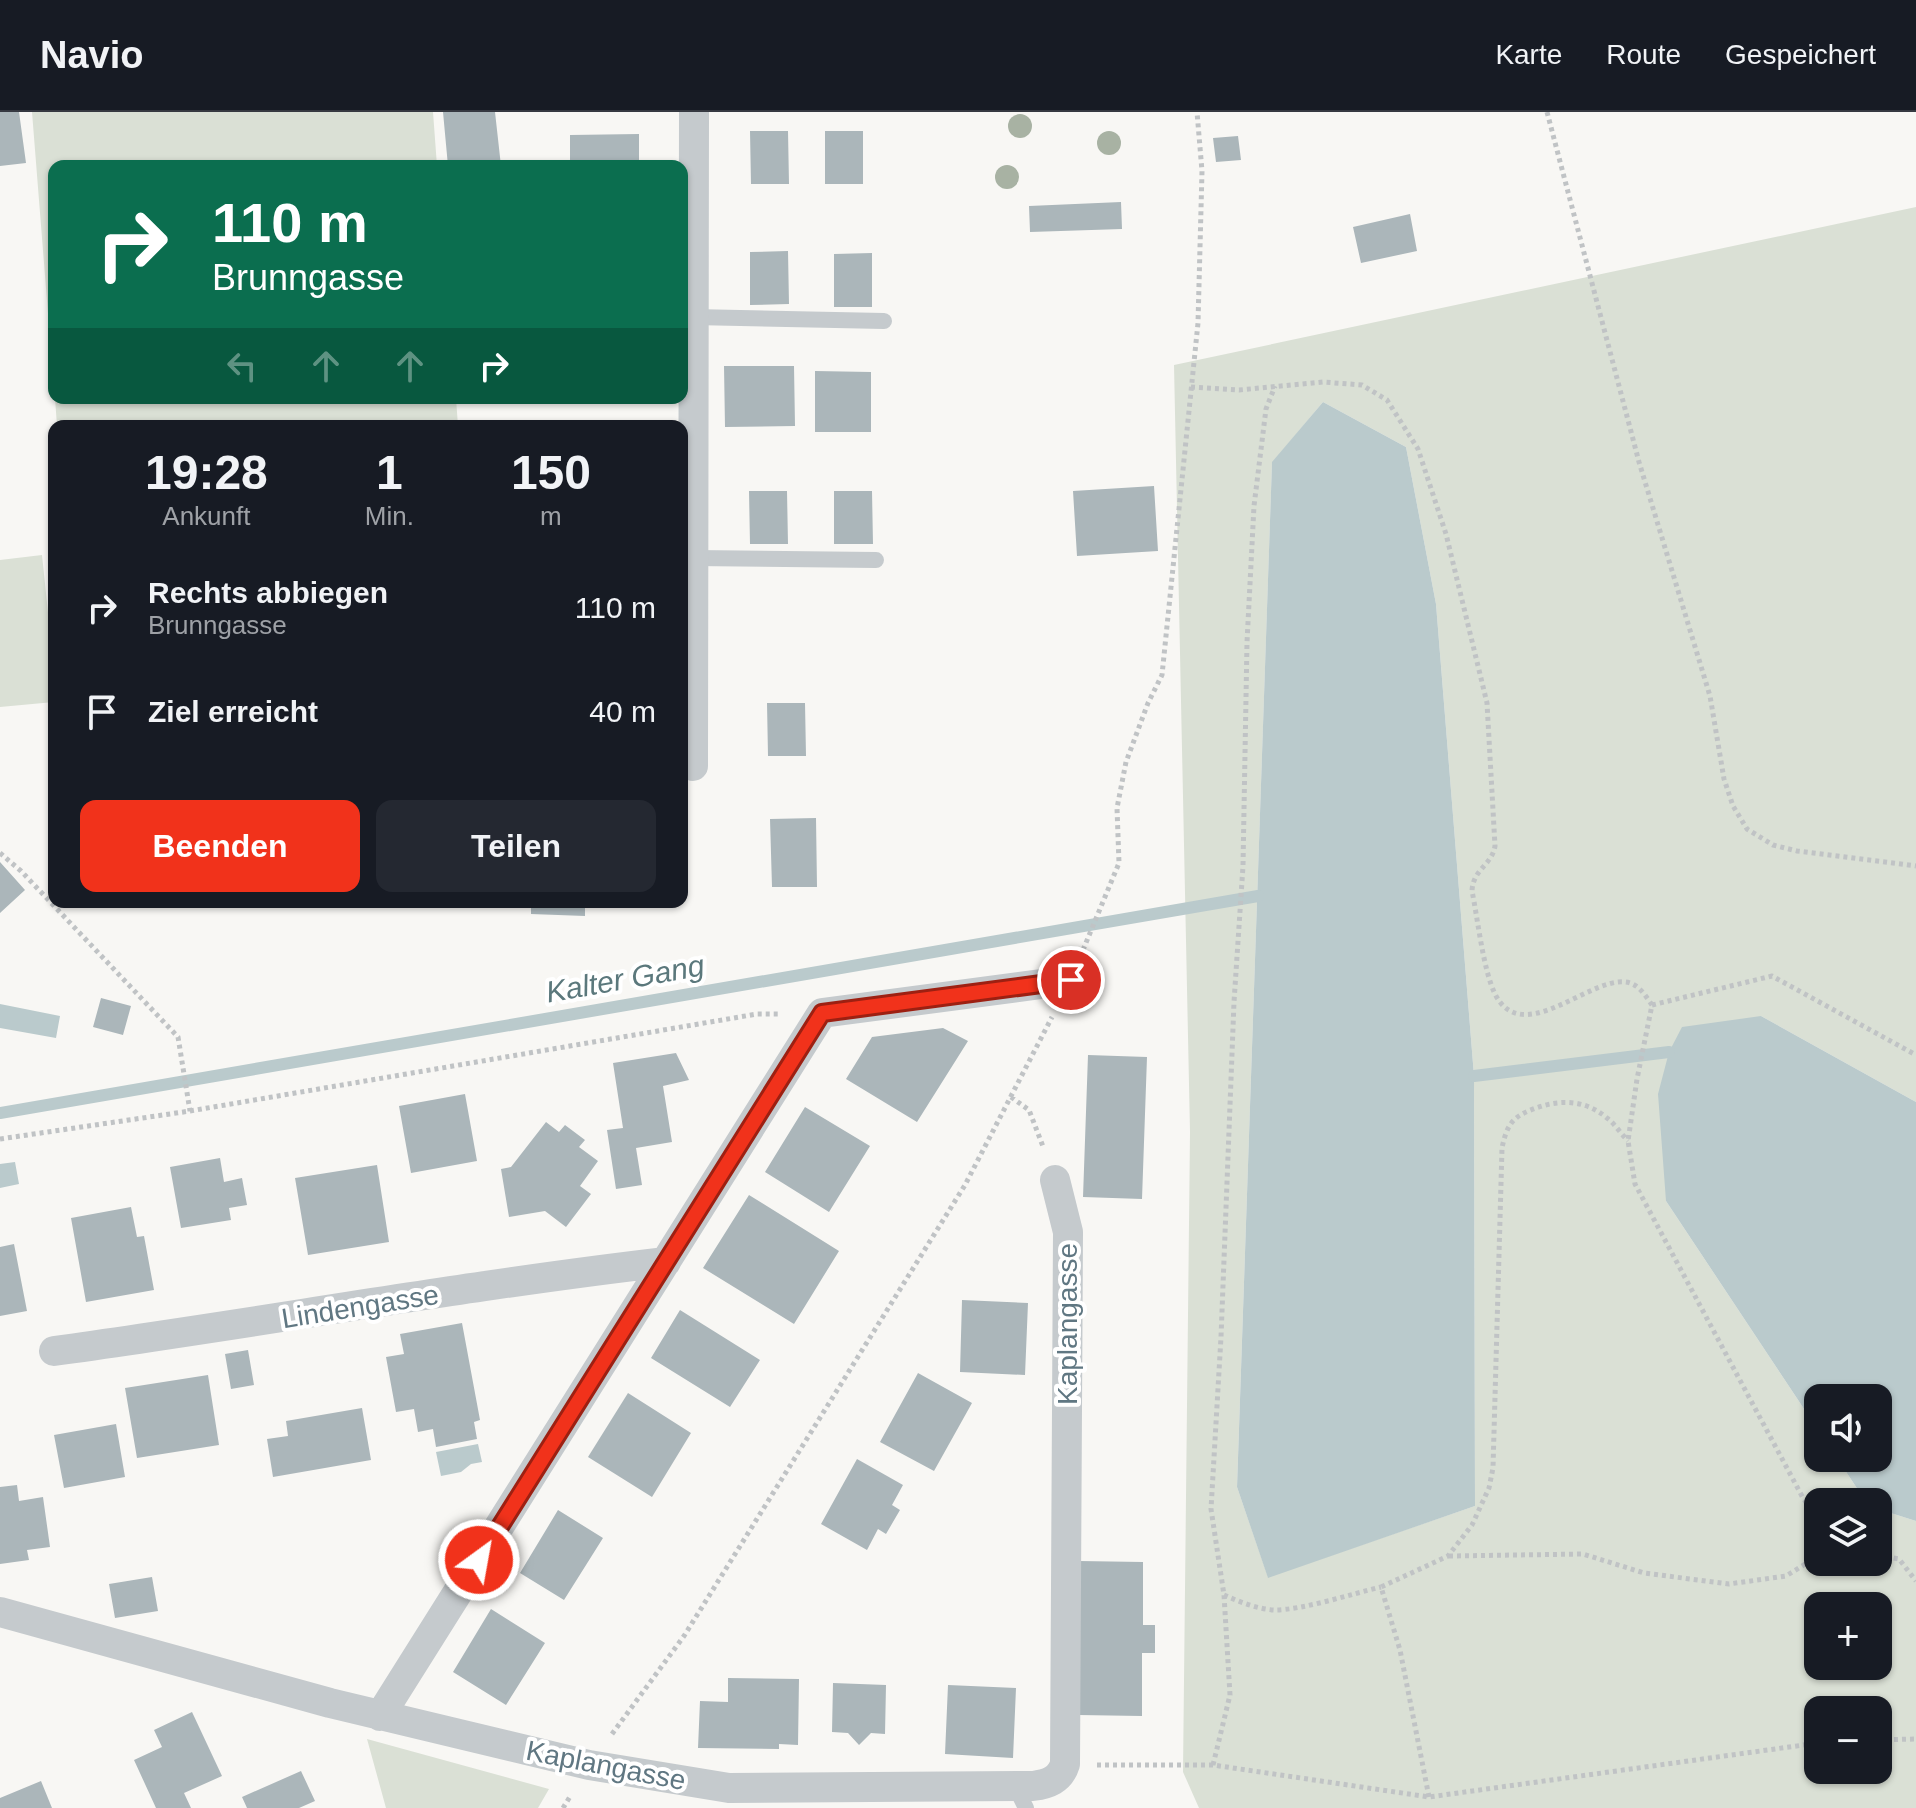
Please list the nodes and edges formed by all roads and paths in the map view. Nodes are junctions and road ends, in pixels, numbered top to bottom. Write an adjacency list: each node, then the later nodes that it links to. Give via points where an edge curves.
1 (694, 112): 4 (street)
2 (1197, 112): 7 (path, via 1202,171)
3 (1547, 112): 12 (path, via 1639,462 1710,696 1733,806 1747,829 1773,845)
4 (693, 317): 5 (lane); 8 (street)
5 (884, 321)
6 (1275, 386): 7 (path); 16 (path, via 1362,385 1387,400 1418,449 1446,534 1487,703 1495,846 1473,880 1472,891 1494,993 1511,1011 1533,1014 1624,981 1634,984); 32 (path, via 1266,409 1254,506 1247,642 1243,866 1211,1509)
7 (1191, 387): 15 (path, via 1162,675 1126,762 1117,808 1119,863)
8 (693, 558): 9 (lane); 10 (street)
9 (876, 560)
10 (693, 766)
11 (0, 853): 13 (path)
12 (1916, 866)
13 (48, 900)
14 (56, 908): 20 (path, via 178,1037)
15 (1071, 980): 17 (street); 19 (path)
16 (1652, 1005): 18 (path, via 1772,976); 22 (path)
17 (822, 1013): 20 (path, via 757,1014); 24 (street)
18 (1916, 1055)
19 (1011, 1097): 23 (path, via 1029,1110); 39 (path, via 965,1185 684,1636)
20 (190, 1108): 21 (path)
21 (0, 1139)
22 (1628, 1141): 26 (path, via 1635,1184); 27 (path, via 1607,1117 1574,1102 1526,1112 1516,1117 1506,1134 1493,1468 1472,1525)
23 (1055, 1180): 38 (street, Kaplangasse, via 1068,1232)
24 (666, 1262): 25 (street, Lindengasse); 34 (street)
25 (54, 1351)
26 (1804, 1499)
27 (1448, 1556): 29 (path, via 1583,1554 1644,1573 1729,1584 1786,1576); 31 (path)
28 (1892, 1558): 30 (path)
29 (1804, 1565)
30 (1916, 1581)
31 (1381, 1587): 32 (path, via 1274,1610); 42 (path, via 1400,1650)
32 (1224, 1595): 40 (path, via 1230,1695)
33 (0, 1612): 34 (street, Kaplangasse)
34 (380, 1716): 39 (street, Kaplangasse)
35 (1916, 1739): 36 (path)
36 (1892, 1740)
37 (1804, 1745): 42 (path)
38 (1065, 1764): 40 (path); 41 (street, Kaplangasse, via 1057,1778)
39 (589, 1765): 43 (street, Kaplangasse); 44 (path)
40 (1213, 1765): 42 (path)
41 (1020, 1797): 43 (street, Kaplangasse)
42 (1429, 1797)
43 (728, 1798)
44 (563, 1808)

